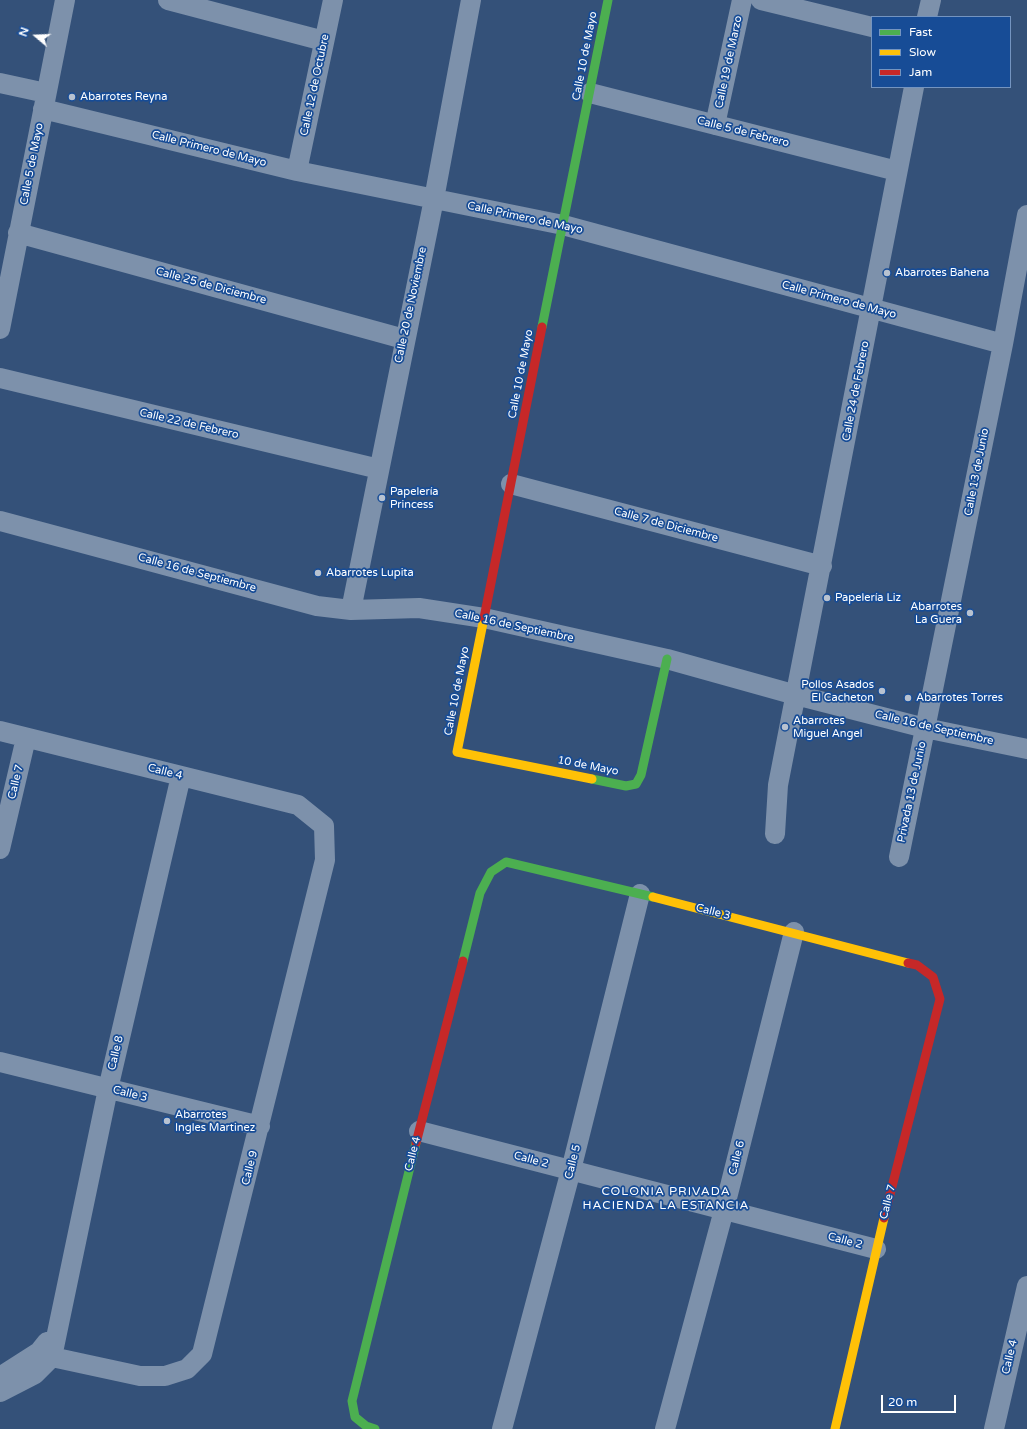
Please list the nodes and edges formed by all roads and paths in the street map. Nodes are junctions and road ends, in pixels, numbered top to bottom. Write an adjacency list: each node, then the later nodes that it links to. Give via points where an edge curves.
1 (65, 0): 16 (street, Calle 5 de Mayo)
2 (168, 0): 9 (street)
3 (333, 0): 12 (street, Calle 12 de Octubre)
4 (471, 0): 20 (street, Calle 20 de Noviembre)
5 (608, 0): 15 (street, Calle 10 de Mayo)
6 (742, 0): 17 (street, Calle 19 de Marzo)
7 (761, 0): 11 (street)
8 (931, 0): 10 (street)
9 (200, 4): 12 (street)
10 (927, 16)
11 (871, 27)
12 (324, 41): 18 (street, Calle 12 de Octubre)
13 (0, 83): 16 (street, Calle Primero de Mayo)
14 (914, 88): 19 (street, Calle 24 de Febrero)
15 (590, 93): 17 (street, Calle 5 de Febrero); 22 (street, Calle 10 de Mayo)
16 (45, 101): 18 (street, Calle Primero de Mayo); 23 (street, Calle 5 de Mayo)
17 (715, 125): 19 (street, Calle 5 de Febrero)
18 (297, 170): 20 (street, Calle Primero de Mayo)
19 (897, 171): 24 (street, Calle 24 de Febrero)
20 (434, 199): 22 (street, Calle Primero de Mayo); 26 (street, Calle 20 de Noviembre)
21 (1027, 215): 27 (street, Calle 13 de Junio)
22 (563, 225): 24 (street, Calle Primero de Mayo); 30 (street, Calle 10 de Mayo)
23 (18, 233): 25 (street, Calle 5 de Mayo); 26 (street, Calle 25 de Diciembre)
24 (872, 308): 27 (street, Calle Primero de Mayo); 32 (street, Calle 24 de Febrero)
25 (0, 329)
26 (404, 339): 29 (street, Calle 20 de Noviembre)
27 (1003, 344): 37 (street, Calle 13 de Junio)
28 (0, 378): 29 (street, Calle 22 de Febrero)
29 (379, 469): 33 (street, Calle 20 de Noviembre)
30 (511, 484): 32 (street, Calle 7 de Diciembre); 34 (street, Calle 10 de Mayo)
31 (0, 521): 33 (street, Calle 16 de Septiembre, via 317,606)
32 (822, 566): 36 (street, Calle 24 de Febrero)
33 (351, 610): 34 (street, Calle 16 de Septiembre, via 419,608)
34 (484, 618): 35 (street, Calle 16 de Septiembre); 41 (street, Calle 10 de Mayo)
35 (667, 659): 36 (street, Calle 16 de Septiembre); 41 (street, 10 de Mayo, via 641,775 636,784 626,786)
36 (796, 695): 37 (street, Calle 16 de Septiembre); 44 (street, Calle 24 de Febrero, via 778,785)
37 (925, 728): 40 (street, Calle 16 de Septiembre); 46 (street, Privada 13 de Junio)
38 (0, 731): 39 (street, Calle 4)
39 (26, 738): 42 (street, Calle 4); 45 (street, Calle 7)
40 (1027, 749)
41 (457, 752)
42 (181, 776): 43 (street, Calle 4, via 298,805); 52 (street, Calle 8)
43 (324, 826): 53 (street, Calle 9, via 325,860)
44 (775, 834)
45 (0, 849)
46 (899, 857)
47 (491, 872): 48 (street, Calle 3, via 506,862); 54 (street, Calle 4, via 480,893)
48 (640, 894): 49 (street, Calle 3); 55 (street, Calle 5)
49 (794, 932): 50 (street, Calle 3, via 917,965); 56 (street, Calle 6)
50 (933, 977): 57 (street, Calle 7, via 940,999)
51 (0, 1062): 52 (street, Calle 3)
52 (108, 1089): 53 (street, Calle 3); 60 (street, Calle 8, via 57,1332)
53 (260, 1126): 60 (street, Calle 9, via 202,1354 188,1369 165,1376 140,1376)
54 (419, 1131): 55 (street, Calle 2); 63 (street, Calle 4, via 352,1401 355,1417)
55 (571, 1170): 56 (street, Calle 2); 64 (street, Calle 5)
56 (724, 1210): 57 (street, Calle 2); 65 (street, Calle 6)
57 (876, 1249): 66 (street, Calle 7)
58 (1027, 1286): 59 (street, Calle 4)
59 (1024, 1306): 67 (street, Calle 4)
60 (46, 1355): 61 (street); 62 (street, via 34,1374)
61 (0, 1376)
62 (0, 1392)
63 (374, 1429)
64 (502, 1429)
65 (666, 1429)
66 (835, 1429)
67 (994, 1429)

